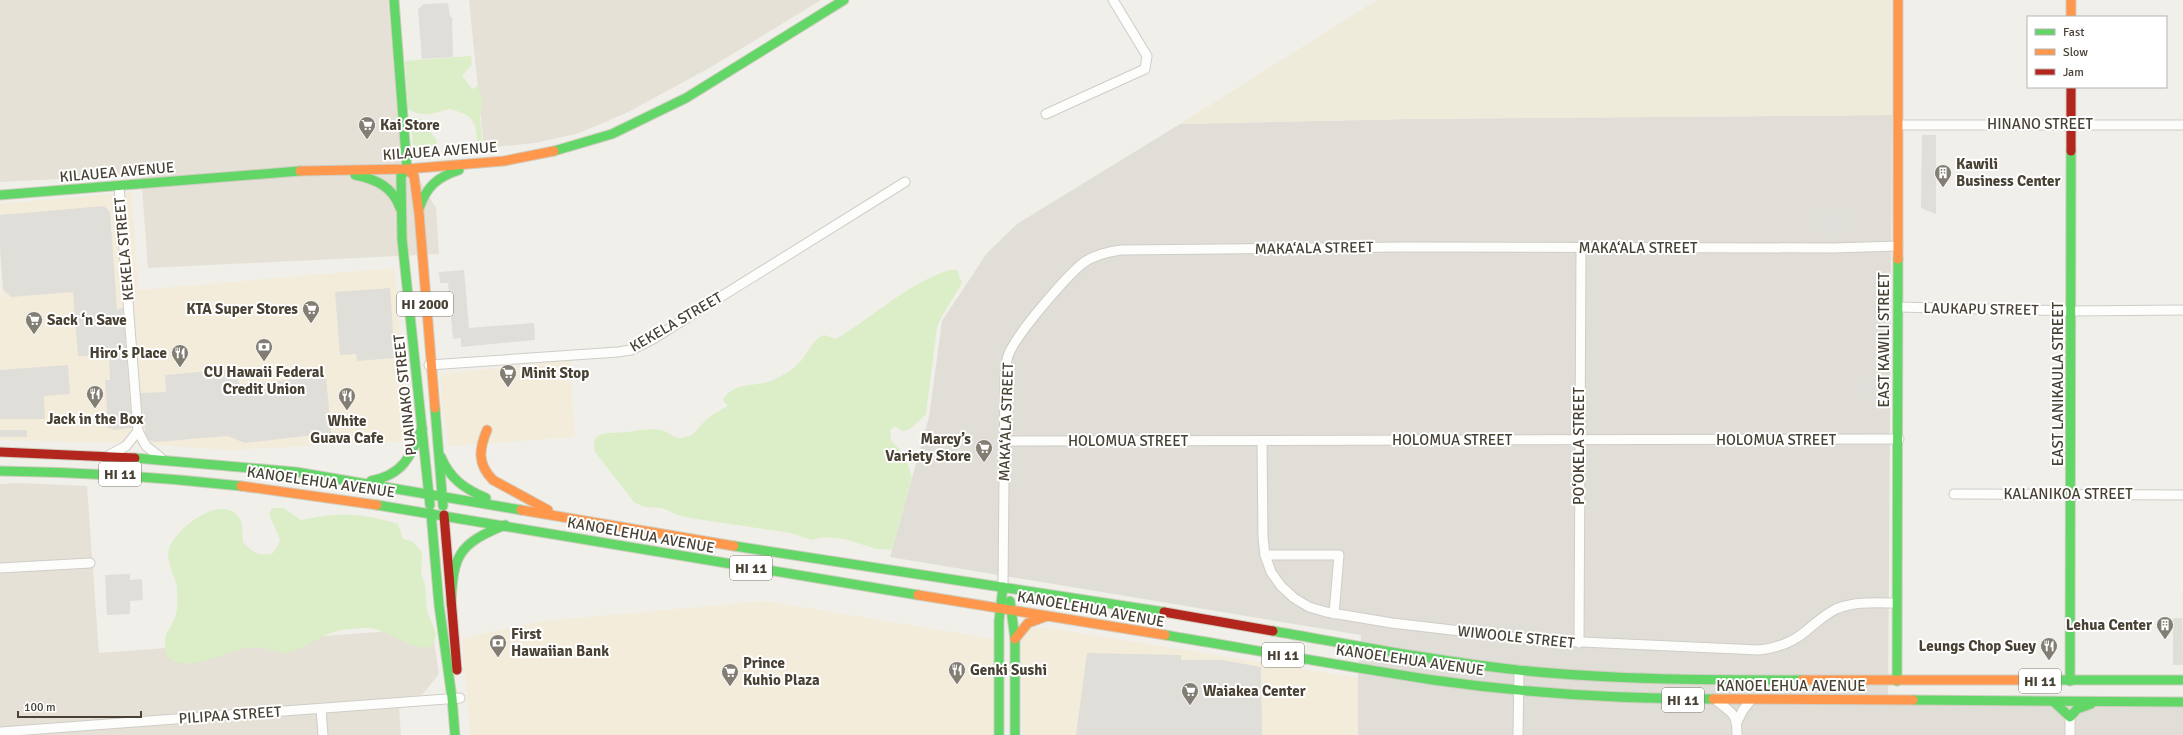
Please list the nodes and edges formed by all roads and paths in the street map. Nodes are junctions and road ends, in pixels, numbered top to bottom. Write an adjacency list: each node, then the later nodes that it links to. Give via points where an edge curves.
1 (394, 0): 13 (main road, HI 2000)
2 (844, 0): 12 (main road, KILAUEA AVENUE, via 686,98 638,122 612,134 560,150)
3 (1114, 0): 8 (street, via 1147,56 1145,69)
4 (1898, 0): 11 (main road, EAST KAWILI STREET)
5 (2071, 0): 6 (main road)
6 (2071, 16)
7 (2071, 88): 9 (main road, EAST LANIKAULA STREET)
8 (1046, 114)
9 (2071, 124): 10 (street, HINANO STREET); 11 (street, HINANO STREET); 24 (main road, EAST LANIKAULA STREET)
10 (2183, 124)
11 (1898, 125): 20 (main road, EAST KAWILI STREET)
12 (504, 161): 13 (main road, KILAUEA AVENUE); 19 (main road, via 440,176 428,186)
13 (407, 169): 14 (main road, KILAUEA AVENUE); 18 (main road, PUAINAKO STREET / HI 2000, via 401,176); 19 (main road, PUAINAKO STREET / HI 2000, via 414,176)
14 (308, 170): 16 (main road, KILAUEA AVENUE); 18 (main road, via 374,179 392,192)
15 (905, 182): 25 (street, KEKELA STREET, via 653,339 631,350)
16 (119, 186): 17 (main road, KILAUEA AVENUE); 29 (street, KEKELA STREET)
17 (0, 195)
18 (401, 213): 26 (main road, PUAINAKO STREET / HI 2000)
19 (418, 213): 25 (main road, PUAINAKO STREET / HI 2000)
20 (1898, 246): 21 (street, MAKA‘ALA STREET); 22 (main road, EAST KAWILI STREET)
21 (1581, 248): 30 (street, PO‘OKELA STREET); 32 (street, MAKA‘ALA STREET, via 1104,252 1084,262 1065,281 1018,337 1008,356 1005,377)
22 (1898, 307): 24 (street, LAUKAPU STREET); 31 (main road, EAST KAWILI STREET)
23 (2183, 310): 24 (street, LAUKAPU STREET)
24 (2072, 311): 42 (main road, EAST LANIKAULA STREET)
25 (430, 365): 26 (street, KEKELA STREET); 34 (main road, PUAINAKO STREET / HI 2000)
26 (416, 366): 27 (main road, PUAINAKO STREET / HI 2000)
27 (422, 428): 39 (main road, via 400,470 384,479); 40 (main road, PUAINAKO STREET / HI 2000)
28 (487, 430): 48 (main road, via 479,450 481,465 486,473 497,483)
29 (138, 431): 36 (street, via 126,446 115,453); 37 (street, KEKELA STREET, via 150,450 159,457)
30 (1579, 439): 31 (street, HOLOMUA STREET); 33 (street, HOLOMUA STREET); 61 (street, PO‘OKELA STREET)
31 (1899, 439): 54 (main road, EAST KAWILI STREET)
32 (1005, 441): 33 (street, HOLOMUA STREET); 53 (street, MAKA‘ALA STREET)
33 (1262, 441): 50 (street, WIWOOLE STREET)
34 (437, 442): 44 (main road, PUAINAKO STREET / HI 2000); 45 (main road, via 442,460 458,484 470,492)
35 (0, 452): 36 (main road, KANOELEHUA AVENUE / HI 11)
36 (102, 456): 37 (main road, KANOELEHUA AVENUE / HI 11)
37 (169, 460): 39 (main road, KANOELEHUA AVENUE / HI 11)
38 (0, 471): 46 (main road, KANOELEHUA AVENUE / HI 11, via 109,473 190,479 291,491)
39 (361, 482): 40 (main road, KANOELEHUA AVENUE / HI 11)
40 (429, 494): 44 (main road, KANOELEHUA AVENUE / HI 11); 46 (main road, PUAINAKO STREET / HI 2000)
41 (1954, 494): 42 (street, KALANIKOA STREET)
42 (2071, 494): 43 (street, KALANIKOA STREET); 63 (main road, EAST LANIKAULA STREET)
43 (2183, 495)
44 (442, 496): 45 (main road, KANOELEHUA AVENUE / HI 11); 47 (main road, PUAINAKO STREET / HI 2000)
45 (522, 511): 48 (main road, KANOELEHUA AVENUE / HI 11)
46 (431, 513): 47 (main road, KANOELEHUA AVENUE / HI 11); 67 (main road, PUAINAKO STREET, via 439,605)
47 (444, 515): 49 (main road, KANOELEHUA AVENUE / HI 11); 55 (main road, PUAINAKO STREET)
48 (558, 516): 53 (main road, KANOELEHUA AVENUE / HI 11)
49 (505, 525): 55 (main road, via 474,539 459,553 452,572); 56 (main road, KANOELEHUA AVENUE / HI 11, via 894,592)
50 (1265, 555): 58 (street, WIWOOLE STREET, via 1276,579 1294,598 1317,610); 58 (street, via 1339,555)
51 (90, 563): 52 (street)
52 (0, 568)
53 (1006, 587): 56 (main road); 57 (main road); 62 (main road, KANOELEHUA AVENUE / HI 11, via 1435,659)
54 (1897, 603): 61 (street, WIWOOLE STREET, via 1847,605 1821,617 1795,640 1770,649); 65 (main road, EAST KAWILI STREET)
55 (451, 605): 67 (main road, PUAINAKO STREET)
56 (1000, 607): 57 (main road, KANOELEHUA AVENUE / HI 11); 82 (main road)
57 (1012, 610): 59 (main road, KANOELEHUA AVENUE / HI 11); 60 (main road)
58 (1334, 614): 61 (street, WIWOOLE STREET, via 1392,624)
59 (1047, 616): 60 (main road, via 1027,623); 66 (main road, KANOELEHUA AVENUE / HI 11, via 1434,680)
60 (1015, 639): 83 (main road)
61 (1579, 643)
62 (1518, 670): 65 (main road, KANOELEHUA AVENUE / HI 11); 66 (street)
63 (2070, 680): 64 (main road, KANOELEHUA AVENUE / HI 11); 65 (main road, KANOELEHUA AVENUE / HI 11)
64 (2183, 680)
65 (1900, 687): 70 (main road); 71 (main road, via 1912,699)
66 (1518, 689): 68 (main road, KANOELEHUA AVENUE / HI 11, via 1651,700); 84 (street)
67 (456, 698): 75 (street, PILIPAA STREET); 80 (main road, PUAINAKO STREET); 81 (main road, PUAINAKO STREET)
68 (1716, 700): 69 (main road, KANOELEHUA AVENUE / HI 11); 77 (street, via 1734,714)
69 (1752, 700): 70 (main road, KANOELEHUA AVENUE / HI 11); 77 (street)
70 (1872, 700): 71 (main road, KANOELEHUA AVENUE / HI 11)
71 (1919, 701): 72 (main road, KANOELEHUA AVENUE / HI 11)
72 (2054, 702): 73 (main road, KANOELEHUA AVENUE / HI 11); 76 (main road)
73 (2098, 702): 74 (main road, KANOELEHUA AVENUE / HI 11); 76 (main road, via 2083,706)
74 (2183, 702)
75 (321, 709): 78 (street, PILIPAA STREET); 79 (street)
76 (2070, 717): 86 (street)
77 (1737, 722): 85 (street)
78 (0, 732)
79 (323, 735)
80 (455, 735)
81 (463, 735)
82 (999, 735)
83 (1015, 735)
84 (1518, 735)
85 (1737, 735)
86 (2070, 735)

